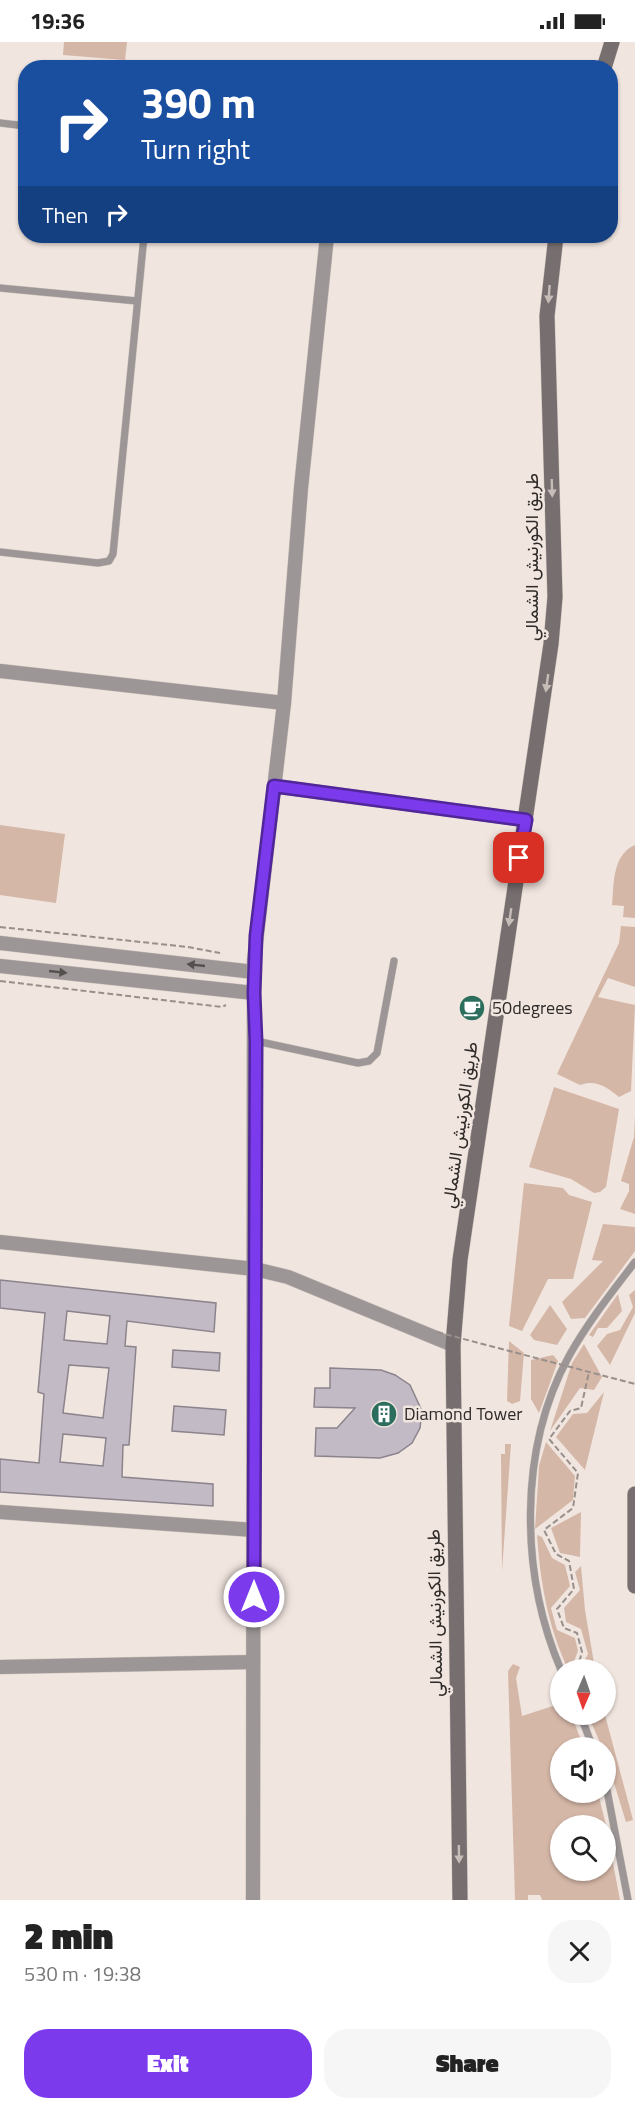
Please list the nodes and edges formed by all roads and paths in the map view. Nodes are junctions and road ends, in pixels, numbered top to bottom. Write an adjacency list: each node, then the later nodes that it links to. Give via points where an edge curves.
1 (612, 42): 2 (main road)
2 (606, 60)
3 (0, 123): 4 (lane)
4 (18, 125)
5 (143, 243): 9 (lane)
6 (326, 243): 12 (street)
7 (555, 243): 14 (main road, طريق الكورنيش الشمالي, one-way to 14, via 547,316 555,597 549,673)
8 (0, 288): 9 (lane)
9 (137, 301): 10 (lane, via 113,554 109,561 98,563)
10 (0, 552)
11 (0, 671): 12 (street)
12 (284, 704): 13 (street)
13 (274, 786): 14 (street); 20 (street)
14 (526, 820): 29 (main road, طريق الكورنيش الشمالي, one-way to 29, via 460,1260)
15 (0, 927): 17 (path, via 188,947)
16 (0, 944): 20 (street, one-way to 16)
17 (228, 956)
18 (394, 961): 24 (lane, via 377,1053 369,1061 358,1063)
19 (0, 966): 22 (street, one-way to 22)
20 (254, 972): 22 (street)
21 (0, 981): 23 (path, via 222,1007)
22 (254, 993): 24 (street)
23 (232, 1001)
24 (256, 1041): 27 (street)
25 (0, 1242): 27 (street)
26 (635, 1262): 36 (lane, via 568,1357 535,1455 531,1508 534,1566 542,1614)
27 (255, 1269): 29 (street, via 288,1277); 34 (street)
28 (437, 1332): 30 (path, bridge)
29 (453, 1346): 42 (main road, طريق الكورنيش الشمالي, one-way to 42)
30 (589, 1372): 31 (path, bridge); 37 (path, via 581,1408 570,1411 549,1440 578,1473 573,1508 544,1530 556,1554 569,1561 574,1589 557,1609 564,1628 577,1633)
31 (635, 1384)
32 (635, 1494): 35 (main road)
33 (0, 1512): 34 (street)
34 (254, 1530): 38 (street)
35 (635, 1586)
36 (557, 1659)
37 (580, 1659)
38 (253, 1662): 39 (street); 41 (street)
39 (0, 1667)
40 (609, 1803): 43 (lane)
41 (252, 1900)
42 (460, 1900)
43 (628, 1900)

